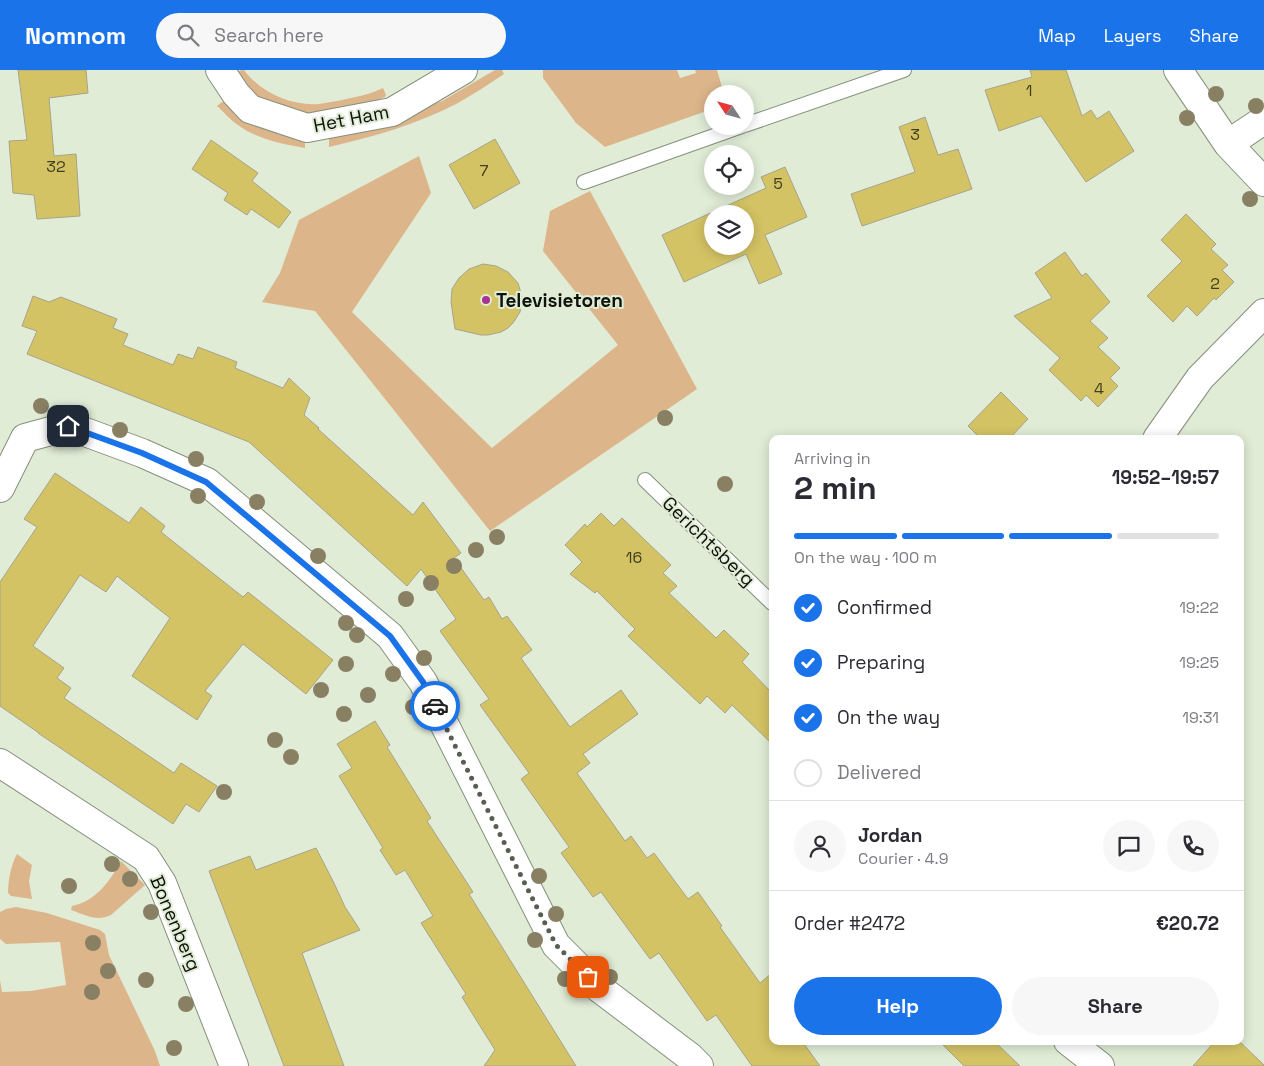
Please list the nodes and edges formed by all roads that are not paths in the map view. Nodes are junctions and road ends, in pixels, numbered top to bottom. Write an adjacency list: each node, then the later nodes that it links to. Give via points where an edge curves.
1 (220, 70): 2 (street, Het Ham, via 250,109 307,128 392,112)
2 (463, 70)
3 (904, 70): 6 (lane)
4 (1178, 70): 8 (street)
5 (1264, 120): 8 (street)
6 (754, 122)
7 (718, 135): 9 (lane)
8 (1228, 144): 10 (street)
9 (584, 182)
10 (1264, 182)
11 (1264, 313): 12 (street, via 1200,378)
12 (1161, 435)
13 (645, 480): 15 (lane, Gerichtsberg)
14 (0, 488): 19 (street, via 24,438 68,426 142,453 206,482 390,636 423,682 556,945 599,988)
15 (769, 599)
16 (0, 764): 18 (street, Bonenberg, via 146,858 162,883)
17 (1073, 1045): 20 (street)
18 (234, 1066)
19 (698, 1066)
20 (1100, 1066)

